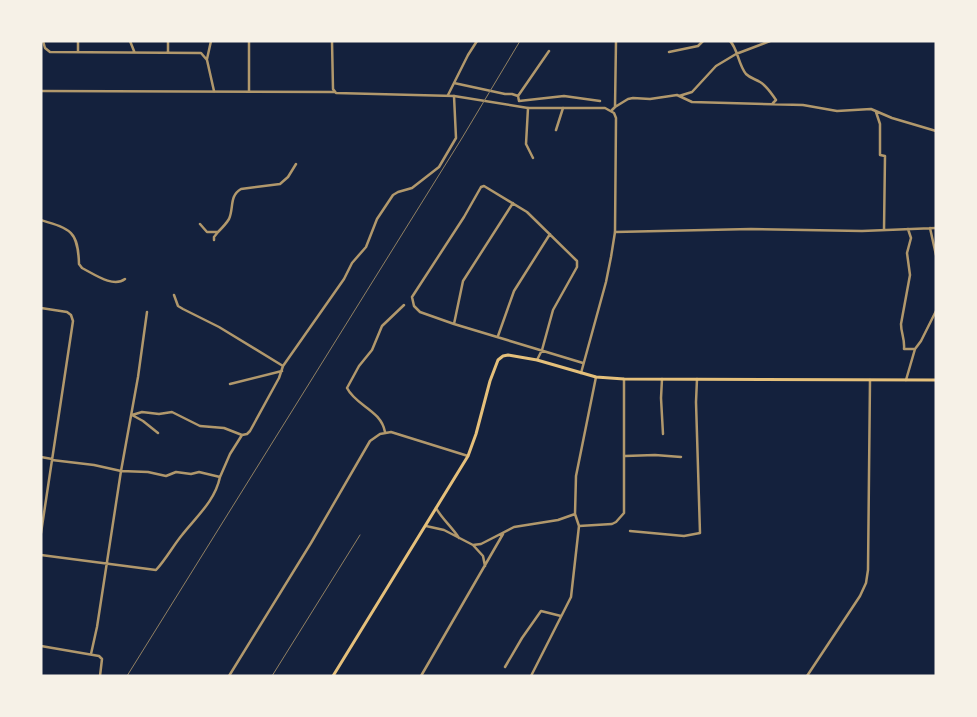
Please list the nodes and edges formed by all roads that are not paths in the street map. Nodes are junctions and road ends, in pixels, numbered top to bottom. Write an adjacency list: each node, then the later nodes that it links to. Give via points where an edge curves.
1 (43, 41): 13 (street, via 50,52)
2 (78, 41): 13 (street)
3 (130, 41): 15 (street)
4 (168, 41): 16 (street)
5 (211, 41): 19 (street)
6 (249, 41): 23 (street)
7 (332, 41): 24 (street)
8 (616, 41): 33 (street)
9 (703, 41): 17 (street, via 698,46)
10 (730, 41): 18 (street)
11 (770, 41): 18 (street)
12 (475, 42): 20 (street)
13 (78, 51): 15 (street)
14 (549, 51): 27 (street)
15 (134, 52): 16 (street)
16 (168, 52): 19 (street, via 198,52)
17 (670, 52)
18 (736, 54): 28 (street, via 716,66 692,92); 30 (street, via 748,76 767,86 776,100)
19 (207, 60): 22 (street)
20 (454, 83): 25 (street); 27 (street)
21 (41, 91): 22 (street)
22 (214, 91): 23 (street)
23 (248, 91): 24 (street)
24 (334, 92): 25 (street)
25 (448, 95): 26 (street)
26 (454, 96): 31 (street); 63 (street, via 454,143 438,167 412,188 393,195 366,246)
27 (518, 96): 29 (street, via 519,101 564,96)
28 (679, 96): 30 (street, via 690,102); 33 (street, via 633,98)
29 (600, 100)
30 (773, 103): 34 (street, via 837,111 871,109)
31 (528, 108): 32 (street); 37 (street, via 526,144)
32 (563, 108): 33 (street); 35 (street)
33 (613, 109): 47 (street, via 616,118)
34 (876, 112): 36 (street); 45 (street, via 880,124 880,155 885,156)
35 (556, 130)
36 (936, 131)
37 (533, 158)
38 (296, 164): 46 (street, via 280,184 237,192 231,202 229,218)
39 (513, 203): 48 (street); 57 (street, via 463,281); 57 (street, via 488,187 481,187 412,297 416,310)
40 (41, 220): 51 (street, via 71,231 76,237 82,268 111,282 120,283)
41 (200, 224): 46 (street, via 207,232)
42 (930, 228): 43 (street); 44 (street); 50 (street)
43 (936, 228)
44 (908, 229): 45 (street); 59 (street, via 911,238 907,247 910,275 901,331 905,339 904,348)
45 (884, 230): 47 (street)
46 (218, 232): 49 (street)
47 (615, 232): 62 (street, via 606,282)
48 (550, 234): 58 (street, via 514,291); 60 (street, via 577,261 577,267 553,310)
49 (214, 240)
50 (936, 255)
51 (125, 279)
52 (174, 295): 63 (street, via 178,306)
53 (404, 305): 75 (street, via 382,326 372,350 347,388 383,423)
54 (41, 308): 83 (street, via 68,312 73,322)
55 (936, 311): 59 (street)
56 (147, 312): 74 (street)
57 (454, 324): 58 (street)
58 (498, 336): 60 (street)
59 (915, 349): 71 (street)
60 (542, 350): 61 (street); 62 (street)
61 (538, 360): 65 (main road); 79 (main road, via 508,355 498,360)
62 (583, 363): 65 (street)
63 (283, 366): 64 (street)
64 (282, 371): 73 (street); 78 (street, via 250,431)
65 (581, 373): 66 (main road)
66 (596, 377): 67 (main road); 87 (street, via 576,476)
67 (624, 379): 68 (main road); 80 (street)
68 (662, 379): 69 (main road); 77 (street)
69 (697, 379): 70 (main road); 90 (street, via 701,531 698,535 684,536)
70 (870, 380): 71 (main road); 107 (street, via 866,583)
71 (906, 380): 72 (main road)
72 (936, 380)
73 (230, 384)
74 (132, 415): 76 (street); 78 (street, via 172,412 200,426 224,428); 84 (street)
75 (385, 432): 79 (street); 103 (street, via 370,441)
76 (158, 433)
77 (663, 434)
78 (242, 435): 85 (street)
79 (468, 456): 86 (main road)
80 (625, 456): 82 (street); 89 (street, via 624,513 612,524)
81 (41, 457): 83 (street)
82 (681, 457)
83 (52, 459): 84 (street); 91 (street)
84 (121, 472): 85 (street, via 166,476 176,472 199,472); 96 (street)
85 (220, 477): 96 (street, via 209,503 156,570)
86 (436, 508): 88 (main road); 93 (street)
87 (575, 514): 89 (street); 92 (street, via 514,527)
88 (425, 526): 93 (street, via 444,530); 104 (main road)
89 (579, 526): 98 (street, via 571,597)
90 (630, 531)
91 (41, 533)
92 (504, 533): 94 (street); 97 (street)
93 (459, 538): 94 (street)
94 (473, 545): 97 (street, via 483,556)
95 (41, 555): 96 (street)
96 (106, 563): 100 (street)
97 (485, 566): 105 (street)
98 (561, 616): 101 (street, via 541,611); 106 (street)
99 (41, 646): 100 (street)
100 (91, 654): 102 (street, via 102,658)
101 (505, 667)
102 (100, 676)
103 (229, 676)
104 (333, 676)
105 (421, 676)
106 (531, 676)
107 (807, 676)

